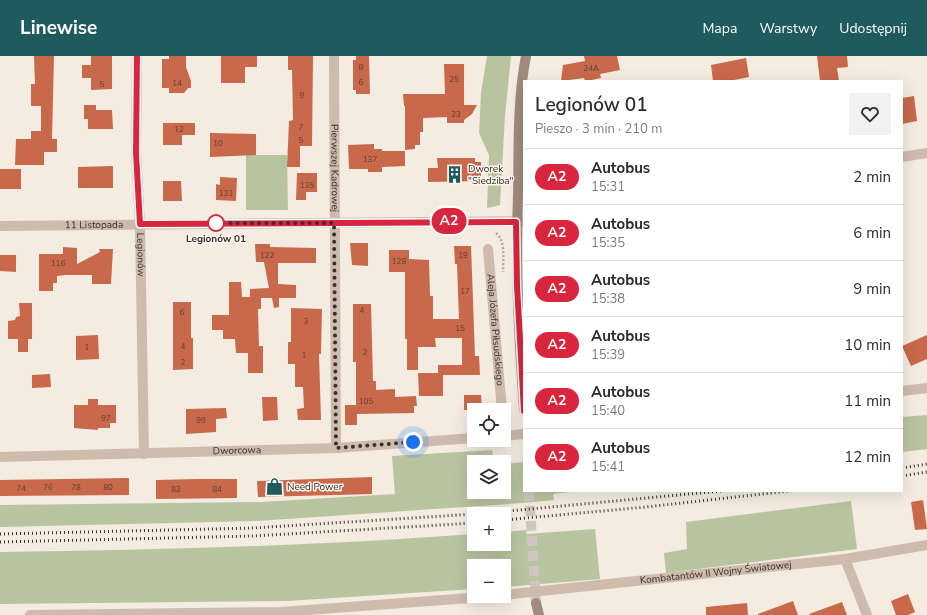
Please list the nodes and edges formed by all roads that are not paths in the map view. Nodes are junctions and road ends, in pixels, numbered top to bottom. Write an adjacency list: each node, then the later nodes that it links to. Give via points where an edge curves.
1 (137, 56): 8 (street, Legionów, via 136,153)
2 (334, 56): 7 (street, Pierwszej Kadrowej)
3 (526, 56): 6 (main road, via 521,83)
4 (927, 153): 5 (street)
5 (903, 157)
6 (520, 222): 7 (street, 11 Listopada); 13 (main road, via 517,293)
7 (334, 223): 8 (street, 11 Listopada); 18 (street, Pierwszej Kadrowej)
8 (140, 224): 9 (street, 11 Listopada); 19 (street, Legionów)
9 (0, 226)
10 (488, 249): 14 (street, Aleja Józefa Piłsudskiego)
11 (927, 388): 12 (street)
12 (903, 391)
13 (523, 393)
14 (501, 403)
15 (523, 434): 16 (street)
16 (511, 435)
17 (467, 439): 18 (street, Dworcowa)
18 (336, 448): 19 (street, Dworcowa)
19 (144, 454): 20 (street, Dworcowa)
20 (0, 457)
21 (927, 545): 22 (street, Kombatantów II Wojny Światowej)
22 (845, 559): 23 (street, Kombatantów II Wojny Światowej); 29 (street)
23 (511, 594)
24 (467, 598): 26 (street)
25 (536, 603): 28 (main road)
26 (281, 613): 27 (street)
27 (30, 615)
28 (539, 615)
29 (866, 615)

